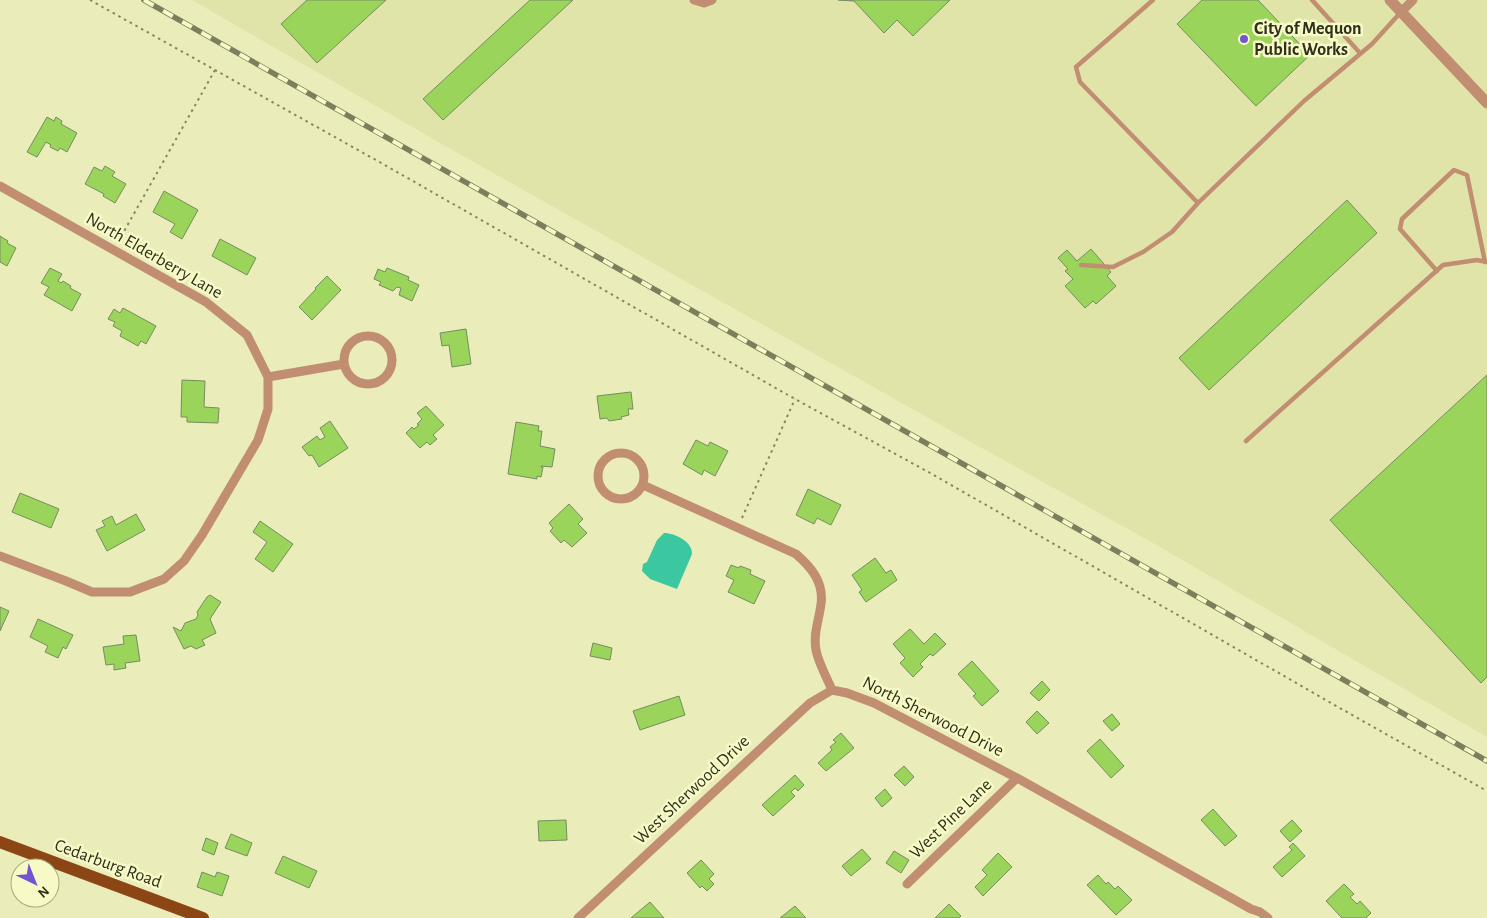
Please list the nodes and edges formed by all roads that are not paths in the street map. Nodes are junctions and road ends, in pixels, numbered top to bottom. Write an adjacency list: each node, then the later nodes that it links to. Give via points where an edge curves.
1 (694, 0): 2 (street, via 704,3)
2 (712, 0)
3 (1153, 0): 11 (lane, via 1076,67 1080,82)
4 (1312, 0): 8 (lane)
5 (1390, 0): 7 (street)
6 (1414, 0): 7 (street)
7 (1401, 12): 8 (lane); 9 (street)
8 (1360, 53): 11 (lane, via 1304,101)
9 (1487, 103)
10 (0, 186): 16 (street, North Elderberry Lane, via 206,302 247,335)
11 (1198, 203): 13 (lane, via 1172,232 1142,252 1113,266)
12 (1486, 262): 14 (lane, via 1477,260 1443,265); 14 (lane, via 1467,175 1454,170 1402,218 1400,229)
13 (1082, 265)
14 (1437, 271): 17 (lane)
15 (344, 364): 15 (street, via 352,378 367,384 375,383 388,373 391,357 379,339 364,337 346,349); 16 (street)
16 (268, 377): 19 (street, via 268,409 258,440 202,535 184,561 164,579 130,592 92,592)
17 (1246, 441)
18 (643, 485): 18 (street, via 644,469 634,456 618,453 604,460 599,467 598,482 612,498 627,499); 20 (street, via 796,554 810,566 821,593 815,631 816,651)
19 (0, 556)
20 (832, 690): 21 (street, North Sherwood Drive, via 847,692 874,703); 25 (street, West Sherwood Drive, via 810,703)
21 (1017, 778): 23 (street, West Pine Lane); 26 (street, North Sherwood Drive)
22 (0, 842): 24 (main road, Cedarburg Road)
23 (906, 884)
24 (203, 918)
25 (578, 918)
26 (1268, 918)

